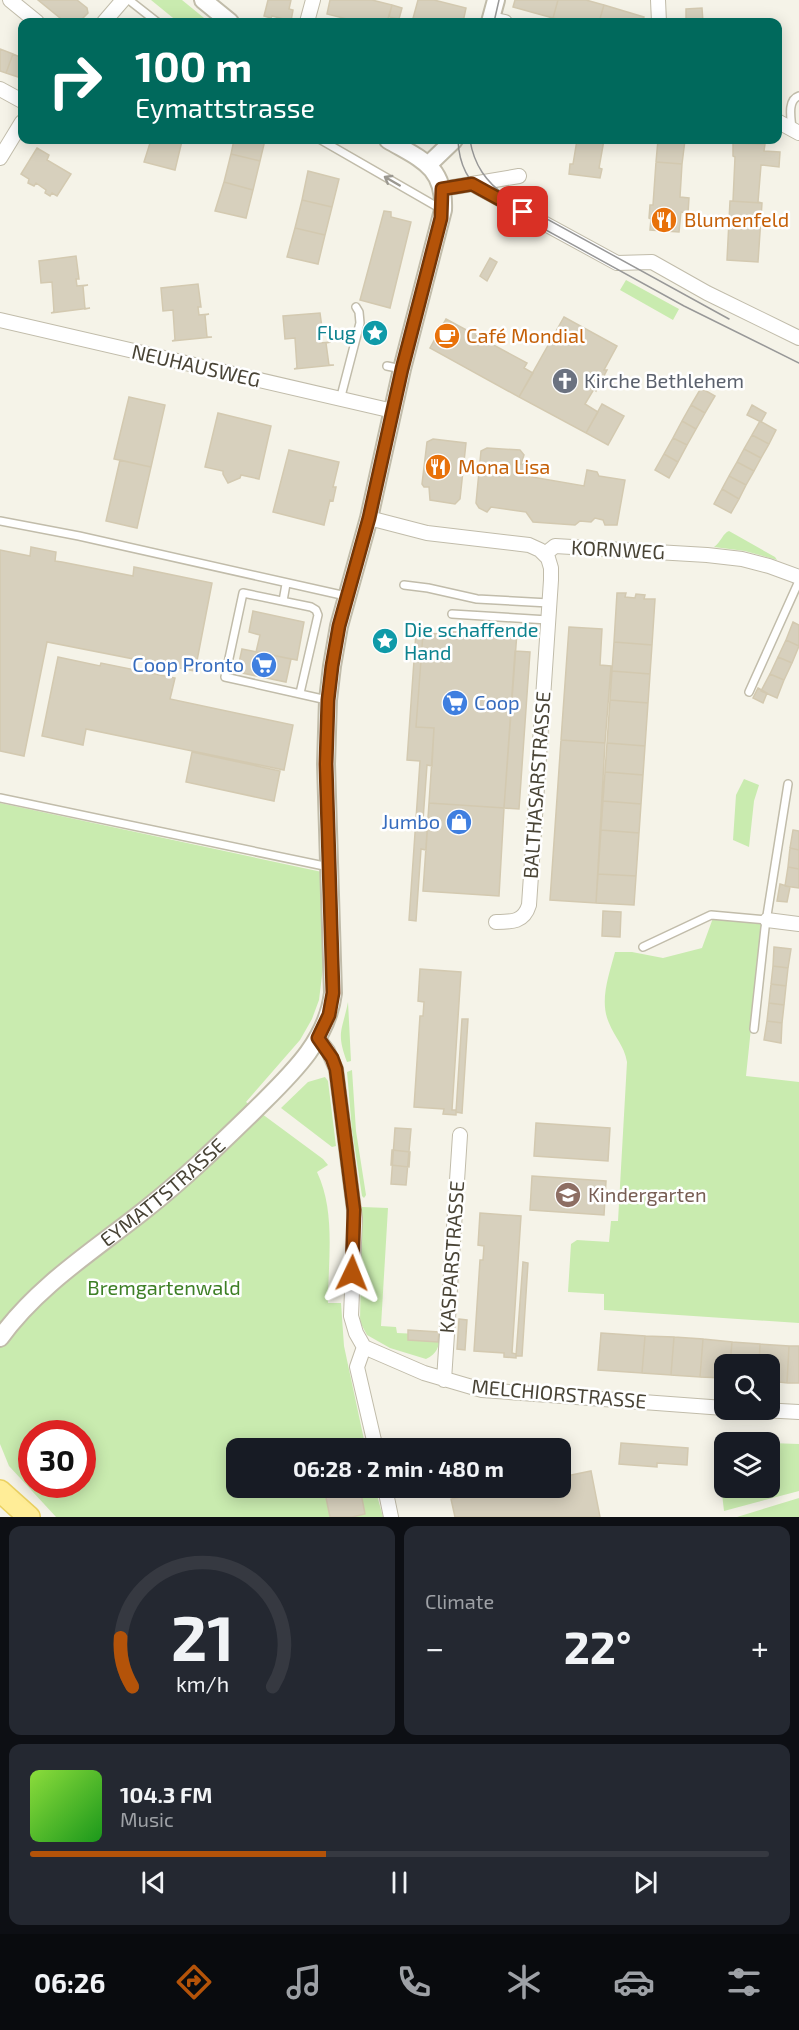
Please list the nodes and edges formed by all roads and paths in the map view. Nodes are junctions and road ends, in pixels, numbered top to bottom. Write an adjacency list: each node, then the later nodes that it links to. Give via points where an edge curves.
1 (10, 0): 8 (street)
2 (123, 0): 9 (street)
3 (129, 0): 10 (lane)
4 (203, 0): 11 (street)
5 (313, 0): 12 (street)
6 (496, 0): 13 (street)
7 (658, 0): 14 (street)
8 (32, 18)
9 (107, 18)
10 (152, 18)
11 (225, 18)
12 (308, 18)
13 (495, 18)
14 (659, 18)
15 (0, 88): 17 (street)
16 (799, 96): 19 (lane, via 791,102)
17 (18, 99)
18 (18, 129): 23 (street)
19 (795, 131)
20 (328, 144): 28 (lane, one-way to 20)
21 (395, 144): 24 (street)
22 (450, 144): 24 (street)
23 (0, 158)
24 (429, 164): 27 (street)
25 (519, 176): 26 (street)
26 (472, 184): 27 (street); 31 (street, via 617,263 652,262)
27 (442, 189): 28 (street, EYMATTSTRASSE)
28 (443, 210): 33 (street, EYMATTSTRASSE, via 395,367)
29 (356, 306): 32 (lane, via 360,323)
30 (0, 320): 32 (street, NEUHAUSWEG)
31 (799, 338)
32 (340, 400): 33 (street, NEUHAUSWEG)
33 (393, 411): 34 (street, EYMATTSTRASSE)
34 (369, 518): 36 (street, KORNWEG, via 427,533 523,543); 40 (street, EYMATTSTRASSE)
35 (0, 521): 38 (lane)
36 (545, 554): 37 (street, KORNWEG, via 555,546 707,555 755,562); 42 (street, BALTHASARSTRASSE, via 551,568)
37 (799, 579): 45 (lane)
38 (286, 584): 40 (lane); 41 (lane)
39 (404, 585): 42 (lane, via 477,598)
40 (346, 596): 47 (street, EYMATTSTRASSE)
41 (283, 601): 46 (lane, via 311,607 318,615); 46 (lane, via 243,593 225,677)
42 (549, 603): 44 (street, BALTHASARSTRASSE)
43 (452, 614): 44 (lane)
44 (548, 620): 52 (street, BALTHASARSTRASSE, via 529,905 519,920)
45 (749, 692)
46 (300, 693): 47 (lane)
47 (328, 700): 50 (street, EYMATTSTRASSE)
48 (788, 784): 51 (lane)
49 (0, 798): 50 (lane)
50 (330, 867): 56 (street, EYMATTSTRASSE, via 333,993 329,1015)
51 (767, 920): 53 (street); 54 (lane, via 711,915); 55 (lane)
52 (496, 922)
53 (799, 924)
54 (643, 947)
55 (754, 1029)
56 (318, 1038): 58 (street, EYMATTSTRASSE, via 275,1091 198,1165 56,1279); 59 (street, via 336,1069 355,1218 351,1316)
57 (460, 1135): 60 (street, KASPARSTRASSE)
58 (0, 1338)
59 (364, 1347): 60 (street, MELCHIORSTRASSE); 64 (street, via 357,1367)
60 (444, 1380): 61 (street, MELCHIORSTRASSE, via 482,1390)
61 (714, 1407)
62 (780, 1411): 63 (street)
63 (799, 1412)
64 (373, 1438)
65 (0, 1491): 67 (main road)
66 (387, 1498): 68 (street)
67 (29, 1517)
68 (391, 1517)

